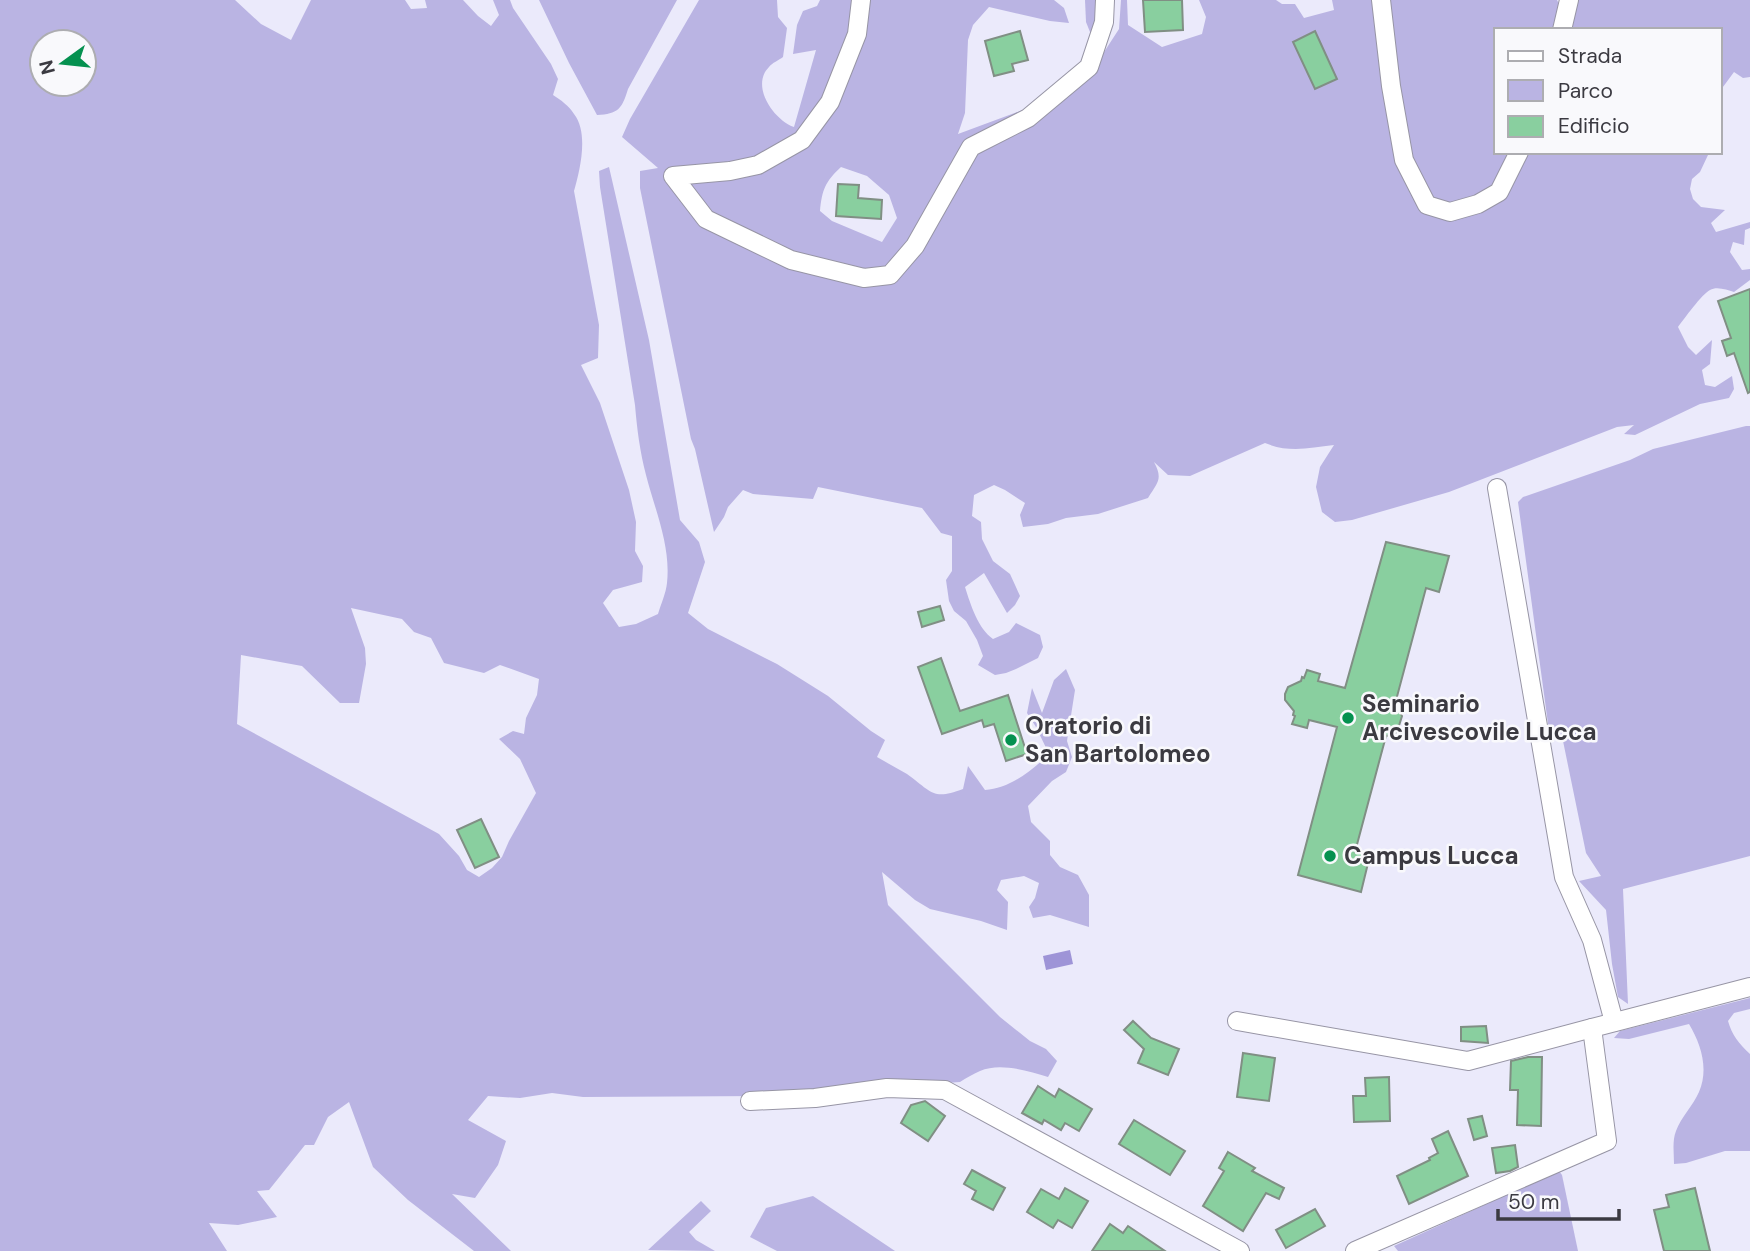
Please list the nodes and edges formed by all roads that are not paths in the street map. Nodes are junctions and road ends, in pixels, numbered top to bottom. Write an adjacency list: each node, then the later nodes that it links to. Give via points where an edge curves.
1 (861, 0): 2 (street, via 857,34 830,102 802,140 758,164 673,176 706,219 791,260 864,278 890,275 915,246 971,147 1028,118 1089,67 1104,22)
2 (1105, 0)
3 (1381, 0): 6 (street, via 1404,160 1427,205 1450,212 1478,204 1499,192)
4 (1569, 0): 5 (street)
5 (1562, 28)
6 (1518, 154)
7 (1497, 488): 10 (street, via 1564,877 1592,940)
8 (1750, 987): 10 (street)
9 (1237, 1021): 11 (street, via 1468,1062)
10 (1614, 1023): 11 (street)
11 (1592, 1028): 14 (street, via 1607,1141)
12 (750, 1101): 13 (street, via 887,1088 945,1090)
13 (1240, 1251)
14 (1356, 1251)

